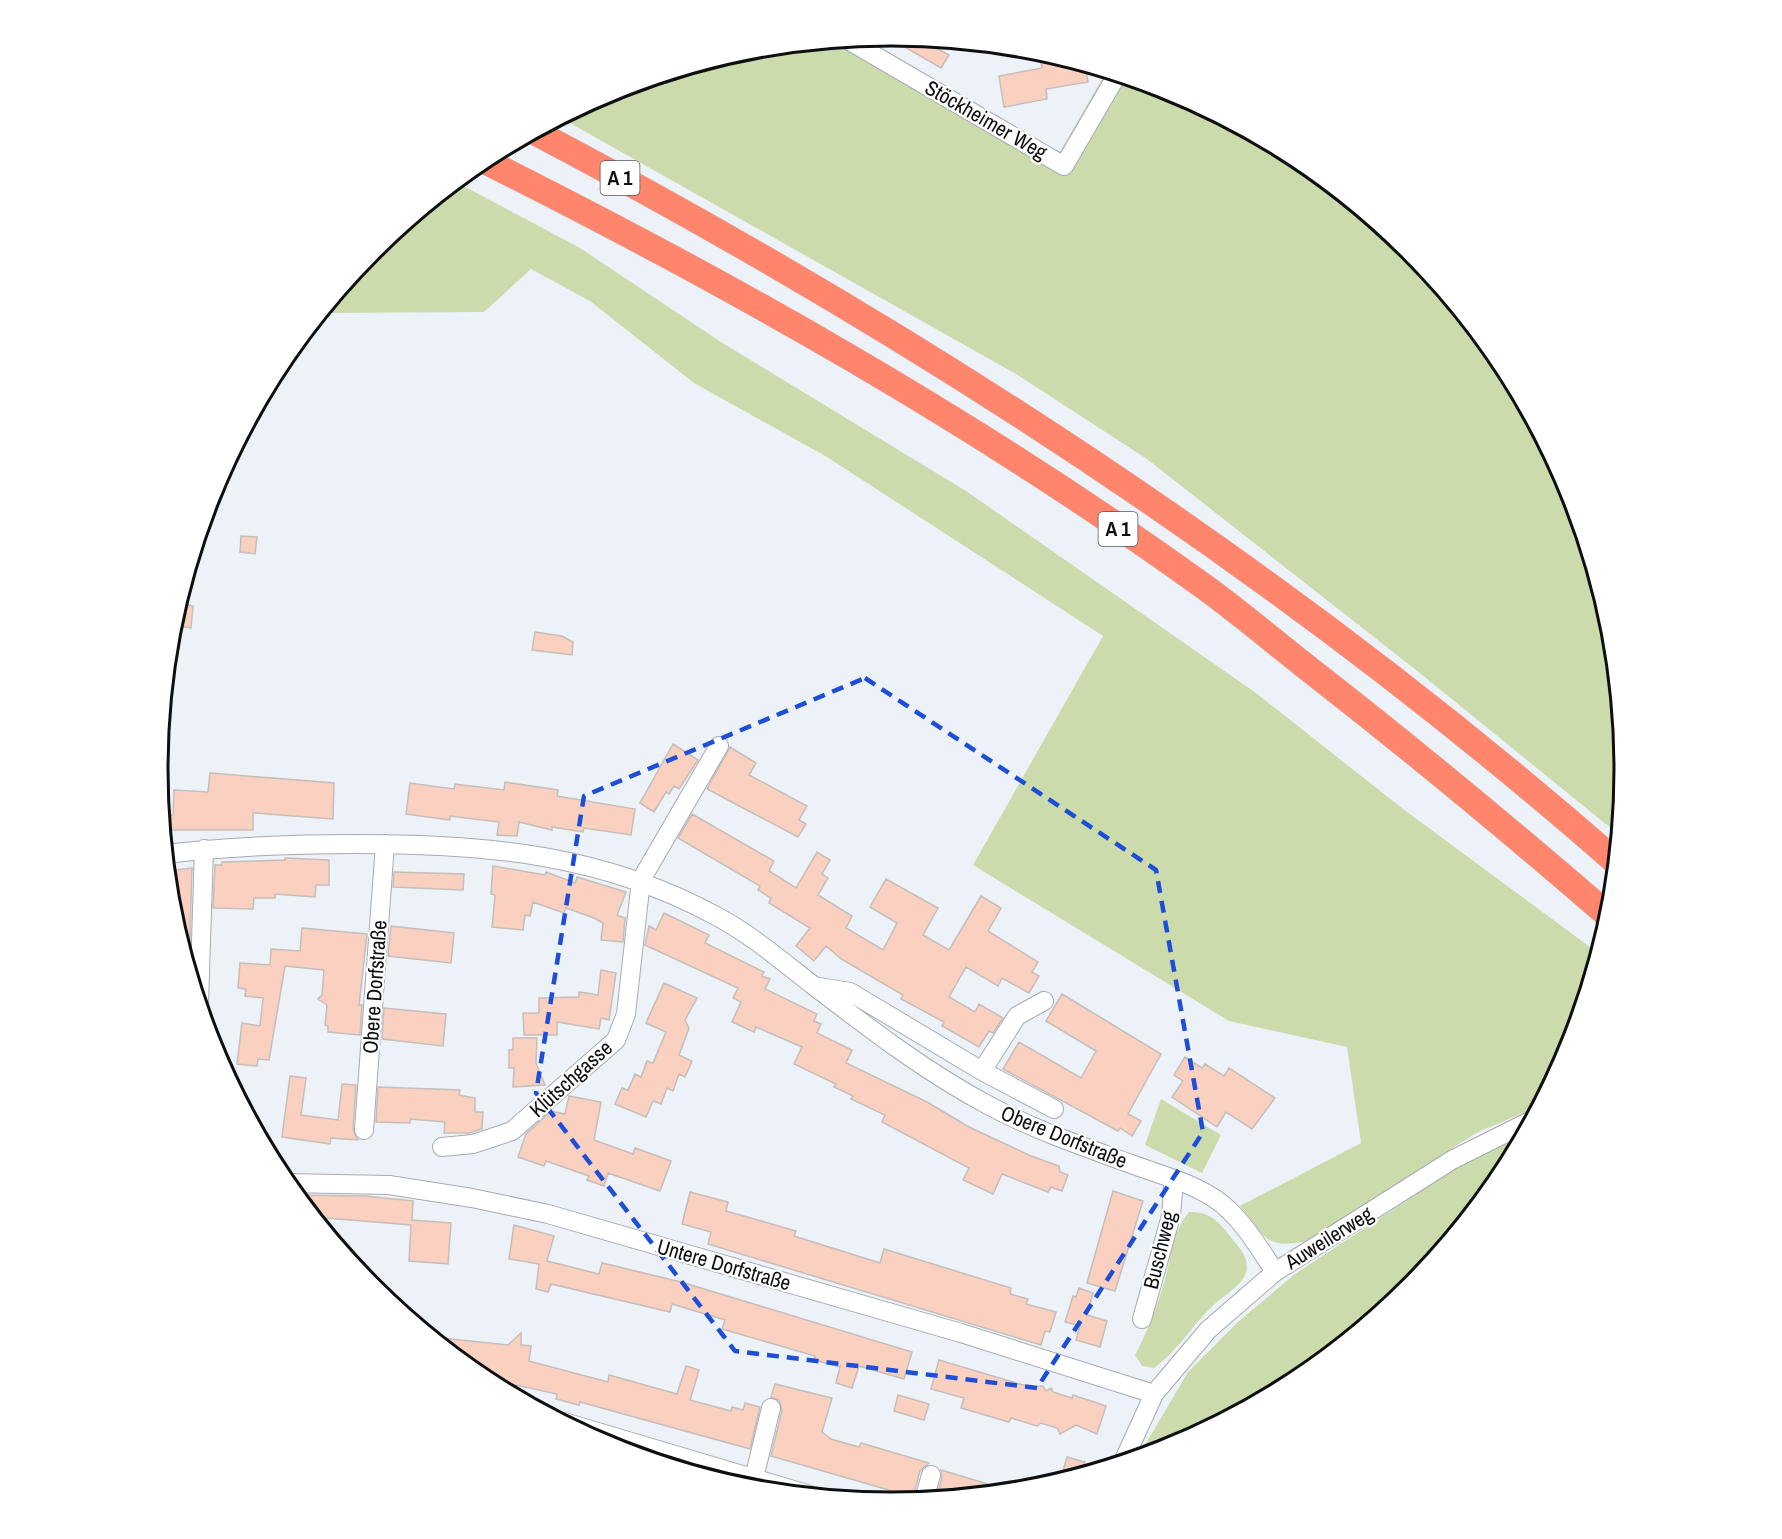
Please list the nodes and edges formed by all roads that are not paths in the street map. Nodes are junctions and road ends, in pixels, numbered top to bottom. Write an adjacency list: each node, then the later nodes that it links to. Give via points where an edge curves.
1 (861, 47): 2 (street, Stöckheimer Weg, via 1064,166)
2 (1114, 82)
3 (543, 136): 9 (highway, A 1, via 706,225 1035,422 1162,508 1407,687)
4 (493, 165): 11 (highway, A 1, via 683,262 1019,462 1207,589 1374,720)
5 (719, 746): 10 (street)
6 (385, 844): 7 (street, Obere Dorfstraße); 10 (street, Obere Dorfstraße, via 523,852); 18 (street, Obere Dorfstraße)
7 (204, 849): 8 (street, Obere Dorfstraße); 12 (street)
8 (173, 853)
9 (1609, 855)
10 (641, 880): 13 (street, Obere Dorfstraße, via 718,917); 19 (street, Klütschgasse, via 626,1014 616,1040 512,1131 472,1144)
11 (1600, 909)
12 (200, 980)
13 (814, 986): 15 (street, Obere Dorfstraße, via 850,992); 20 (street, Obere Dorfstraße, via 905,1054 988,1105 1040,1132)
14 (1044, 1001): 15 (street, via 1017,1017)
15 (982, 1071): 16 (street, Obere Dorfstraße)
16 (1054, 1109)
17 (1519, 1126): 22 (street, Auweilerweg, via 1452,1160)
18 (364, 1130)
19 (442, 1147)
20 (1174, 1179): 22 (street, Obere Dorfstraße, via 1222,1204 1253,1238); 23 (street, Buschweg, via 1170,1216)
21 (298, 1183): 24 (street, Untere Dorfstraße, via 389,1185 548,1214 961,1333)
22 (1275, 1272): 24 (street, Auweilerweg, via 1208,1330)
23 (1142, 1319)
24 (1154, 1394): 27 (street)
25 (771, 1408): 29 (street)
26 (612, 1436): 29 (street)
27 (1127, 1452)
28 (931, 1475): 31 (street)
29 (754, 1478): 30 (street)
30 (764, 1481)
31 (926, 1491)

